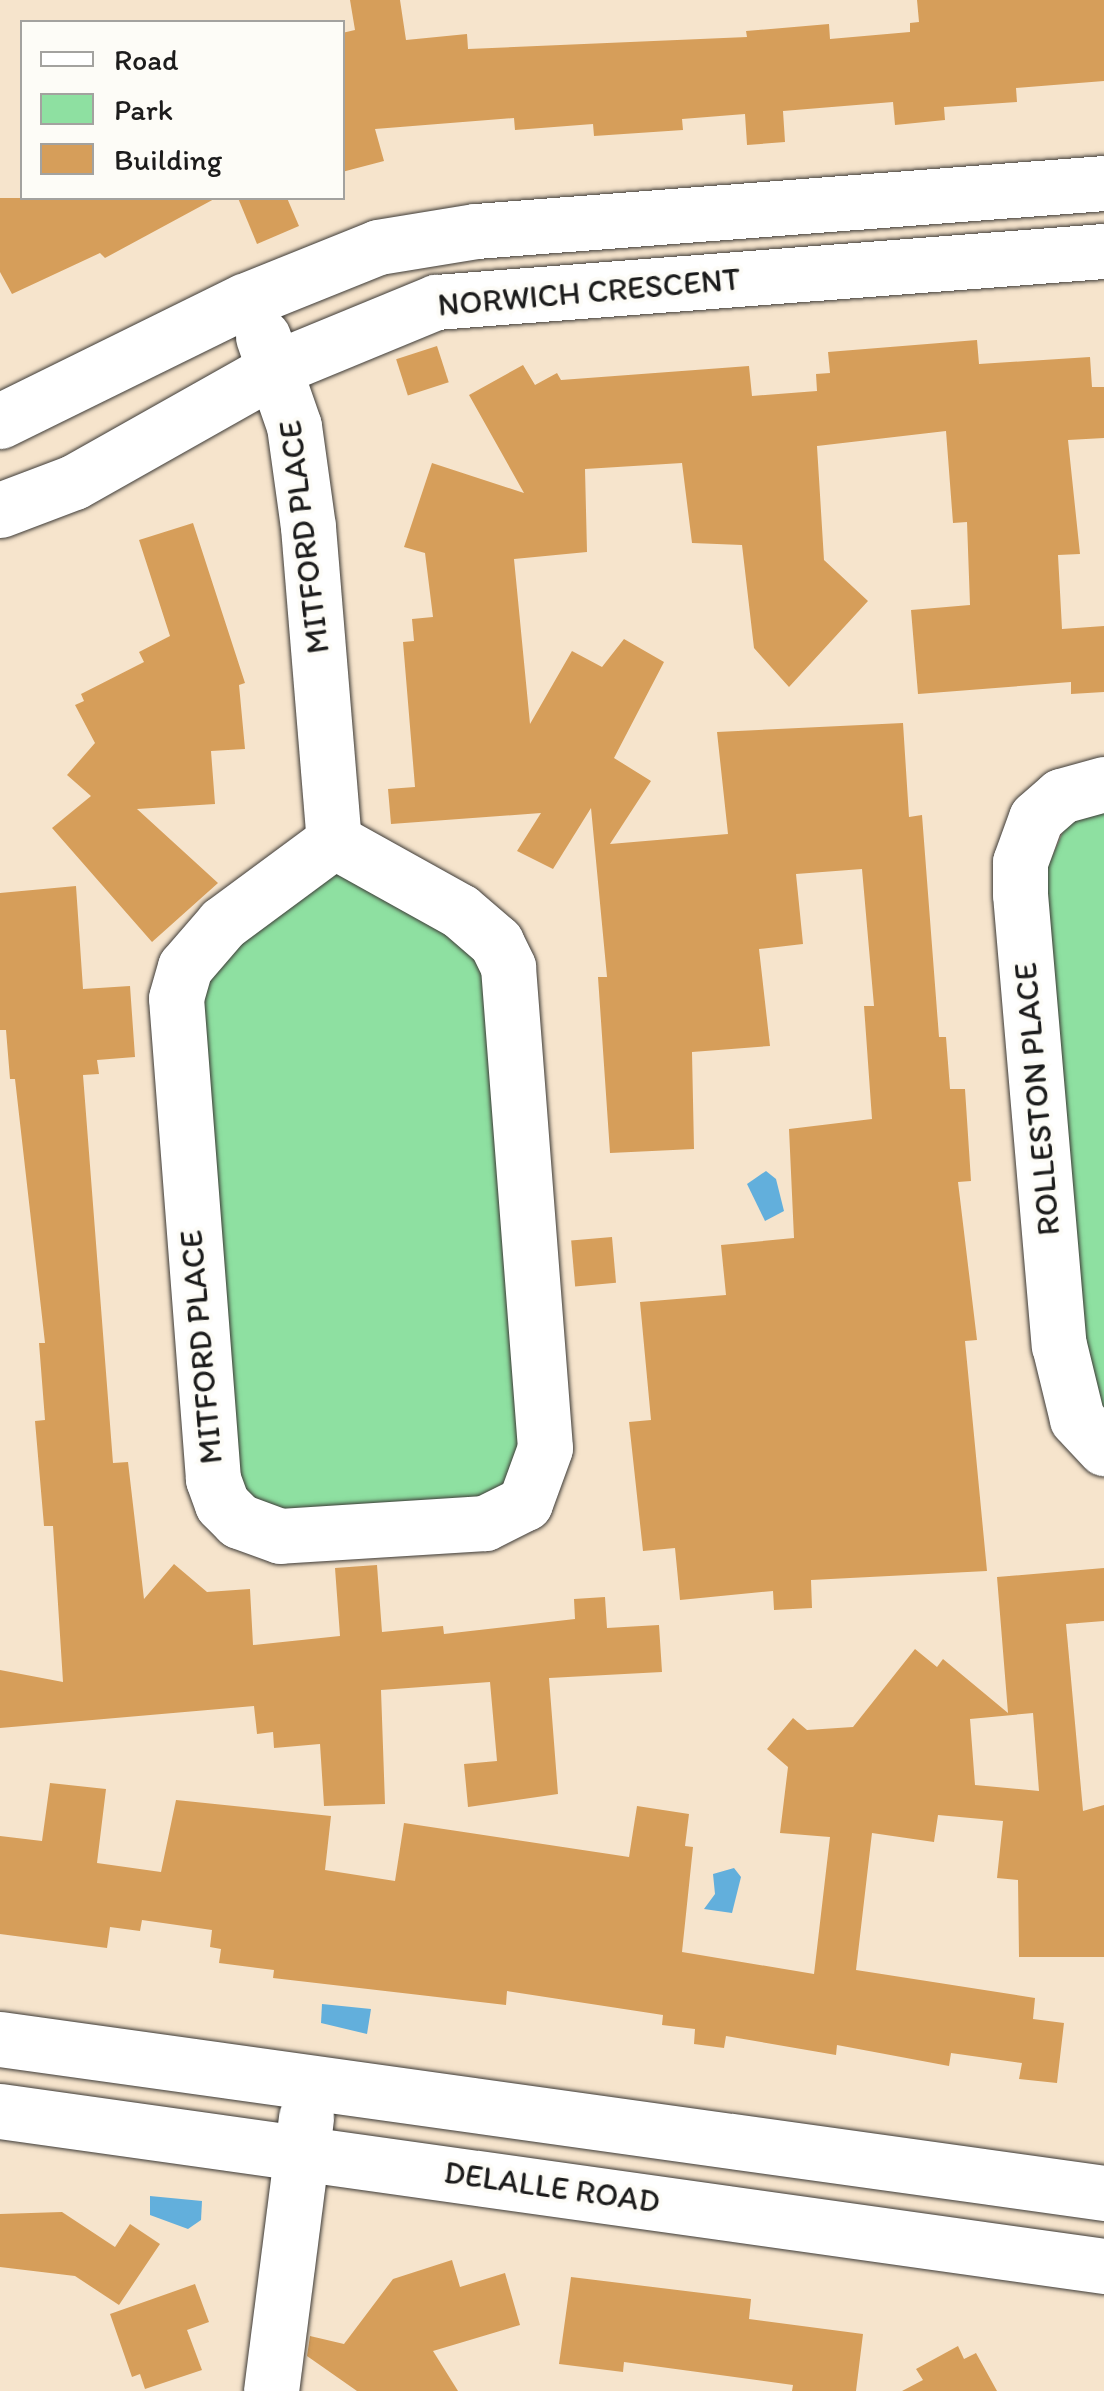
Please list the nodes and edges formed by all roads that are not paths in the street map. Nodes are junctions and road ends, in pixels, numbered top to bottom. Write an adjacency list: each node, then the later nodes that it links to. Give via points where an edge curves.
1 (1104, 183): 2 (street, NORWICH CRESCENT)
2 (726, 212): 4 (street); 5 (street, NORWICH CRESCENT, via 424,238 335,262)
3 (1104, 251): 4 (street, NORWICH CRESCENT)
4 (735, 279): 6 (street, NORWICH CRESCENT, via 436,302)
5 (244, 301): 6 (street, MITFORD PLACE); 7 (street, NORWICH CRESCENT)
6 (278, 367): 8 (street, NORWICH CRESCENT, via 74,482); 10 (street, MITFORD PLACE, via 308,527)
7 (0, 421)
8 (0, 510)
9 (1104, 784): 11 (street, ROLLESTON PLACE, via 1060,796 1036,818 1020,862 1020,894 1059,1345 1077,1419)
10 (334, 842): 10 (street, MITFORD PLACE, via 469,918 496,942 508,967 546,1448 525,1502 485,1523 280,1536 239,1521 213,1479 176,998 185,967 223,923)
11 (1104, 1448)
12 (0, 2039): 13 (street)
13 (310, 2084): 15 (street); 16 (street)
14 (0, 2112): 15 (street, DELALLE ROAD)
15 (302, 2153): 17 (street, DELALLE ROAD); 18 (street)
16 (1100, 2190)
17 (1104, 2266)
18 (271, 2391)

